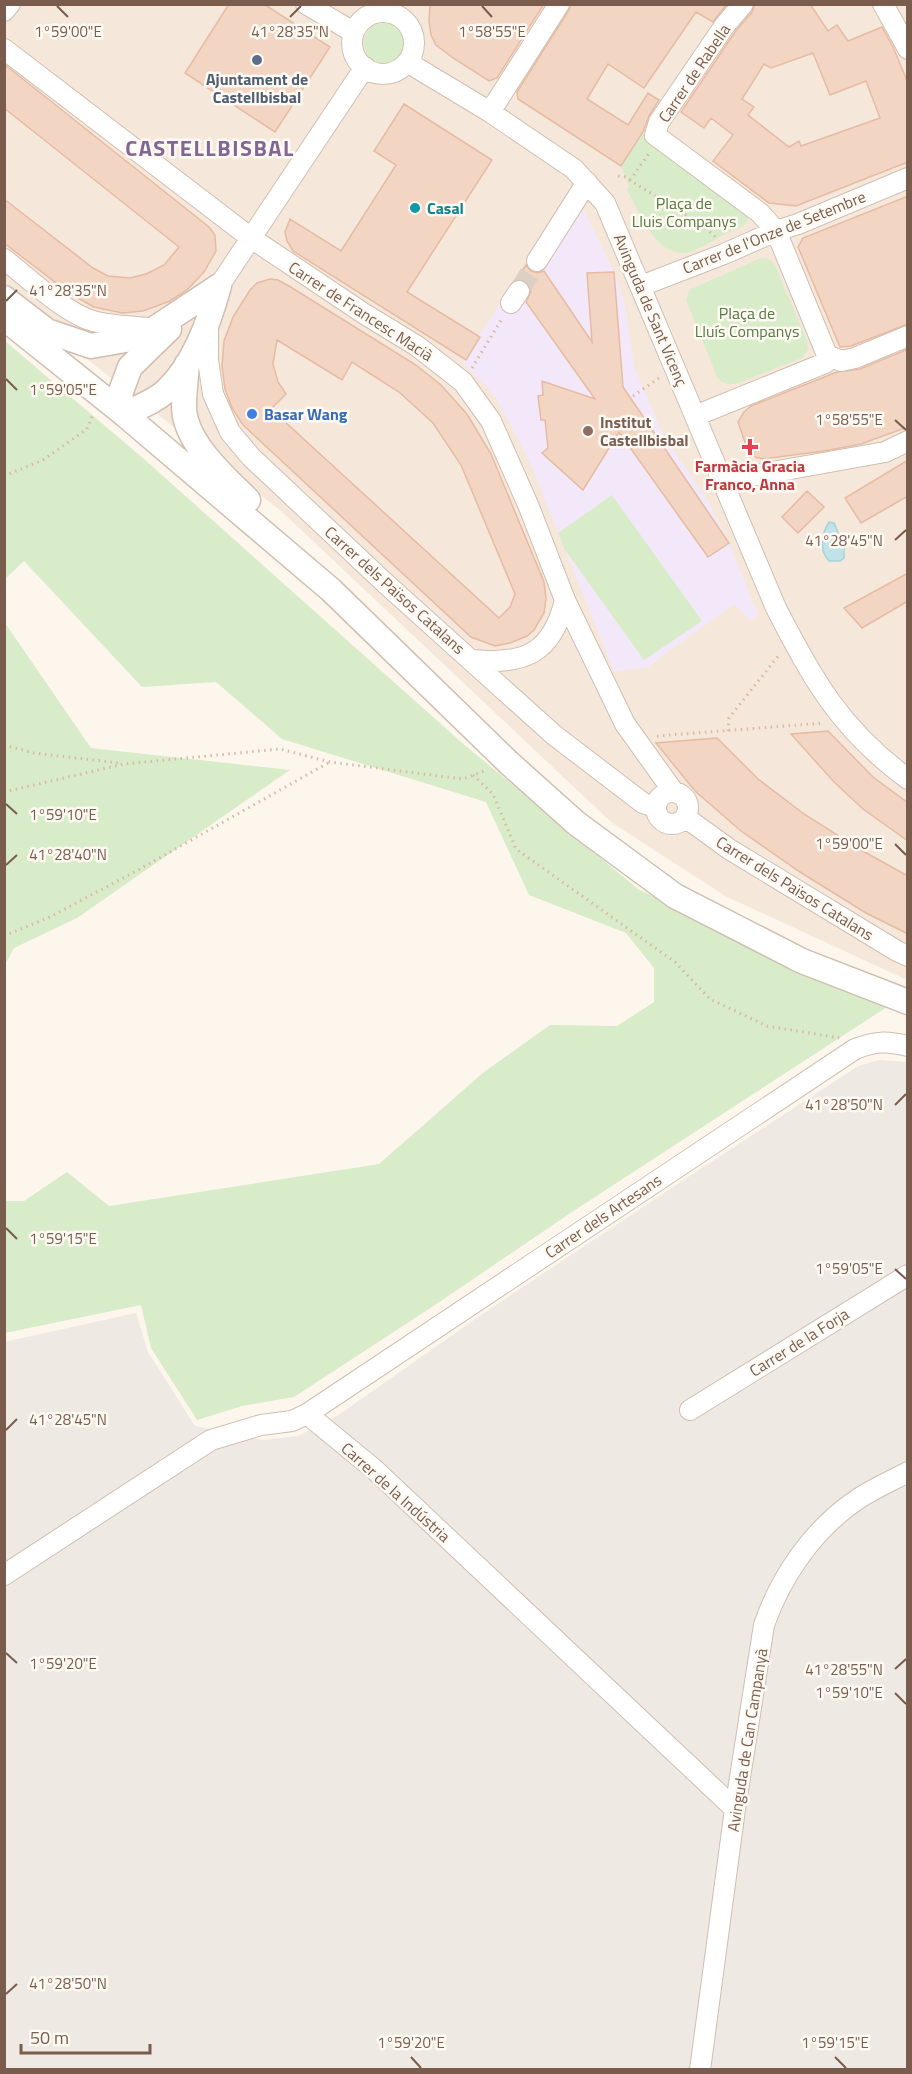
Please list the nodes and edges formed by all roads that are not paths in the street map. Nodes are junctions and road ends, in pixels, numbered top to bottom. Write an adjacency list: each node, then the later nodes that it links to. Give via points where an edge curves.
1 (10, 4): 7 (street)
2 (306, 4): 8 (street)
3 (560, 4): 13 (street)
4 (743, 4): 16 (street, Carrer de Rabella, via 659,122 655,135 760,213)
5 (883, 4): 9 (street)
6 (399, 10): 8 (street, via 368,16); 11 (street, via 413,36)
7 (4, 11)
8 (355, 30): 12 (street, via 353,51)
9 (905, 35)
10 (4, 49): 17 (street, Carrer de Francesc Macià)
11 (407, 62): 12 (street, via 391,73); 13 (street, Avinguda de Sant Vicenç)
12 (364, 67): 17 (street)
13 (490, 112): 15 (street, Avinguda de Sant Vicenç)
14 (908, 178): 16 (street, Carrer de l'Onze de Setembre)
15 (587, 182): 19 (street); 21 (street, Avinguda de Sant Vicenç, via 605,203)
16 (776, 231): 21 (street, Carrer de l'Onze de Setembre); 27 (street)
17 (251, 238): 20 (street); 34 (street, Carrer de Francesc Macià, via 417,346 463,382 491,421)
18 (4, 259): 25 (street, via 48,294 92,321)
19 (537, 261)
20 (219, 286): 24 (street); 25 (street); 29 (street, via 130,367 120,394)
21 (641, 286): 30 (street, Avinguda de Sant Vicenç)
22 (4, 298): 25 (street, via 47,331 92,346 131,339)
23 (4, 318): 29 (street)
24 (208, 326): 28 (street); 35 (street, Carrer dels Països Catalans, via 213,394 230,432 251,457 385,584)
25 (154, 328)
26 (908, 336): 27 (street, via 855,358 841,361)
27 (827, 356): 30 (street, via 825,363)
28 (187, 364): 29 (street, via 166,391); 33 (street, via 183,408 192,439)
29 (124, 414): 33 (street)
30 (695, 416): 32 (street, Avinguda de Sant Vicenç)
31 (908, 441): 32 (street, via 885,452)
32 (723, 481): 36 (street, Avinguda de Sant Vicenç, via 776,608 805,665 831,705 862,741)
33 (331, 590): 41 (street, via 576,823 675,896 802,961)
34 (566, 600): 35 (street, via 553,635 527,655 512,661); 37 (street, Carrer de Francesc Macià, via 625,724)
35 (472, 660): 38 (street, Carrer dels Països Catalans, via 554,735)
36 (908, 779)
37 (673, 791): 38 (street, via 663,794); 39 (street, Carrer de Francesc Macià, via 685,798)
38 (655, 807): 39 (street, via 666,824 677,824)
39 (685, 817): 40 (street, Carrer dels Països Catalans, via 729,849)
40 (908, 956)
41 (908, 1002)
42 (908, 1046): 45 (street, Carrer dels Artesans, via 888,1041 855,1049)
43 (908, 1275): 44 (street, Carrer de la Forja)
44 (690, 1410)
45 (307, 1414): 47 (street, via 211,1440); 48 (street, Carrer de la Indústria, via 374,1469)
46 (908, 1472): 48 (street, Avinguda de Can Campanyà, via 858,1499 830,1521 808,1545 772,1602 764,1624)
47 (4, 1575)
48 (735, 1809): 49 (street, Avinguda de Can Campanyà)
49 (700, 2070)

